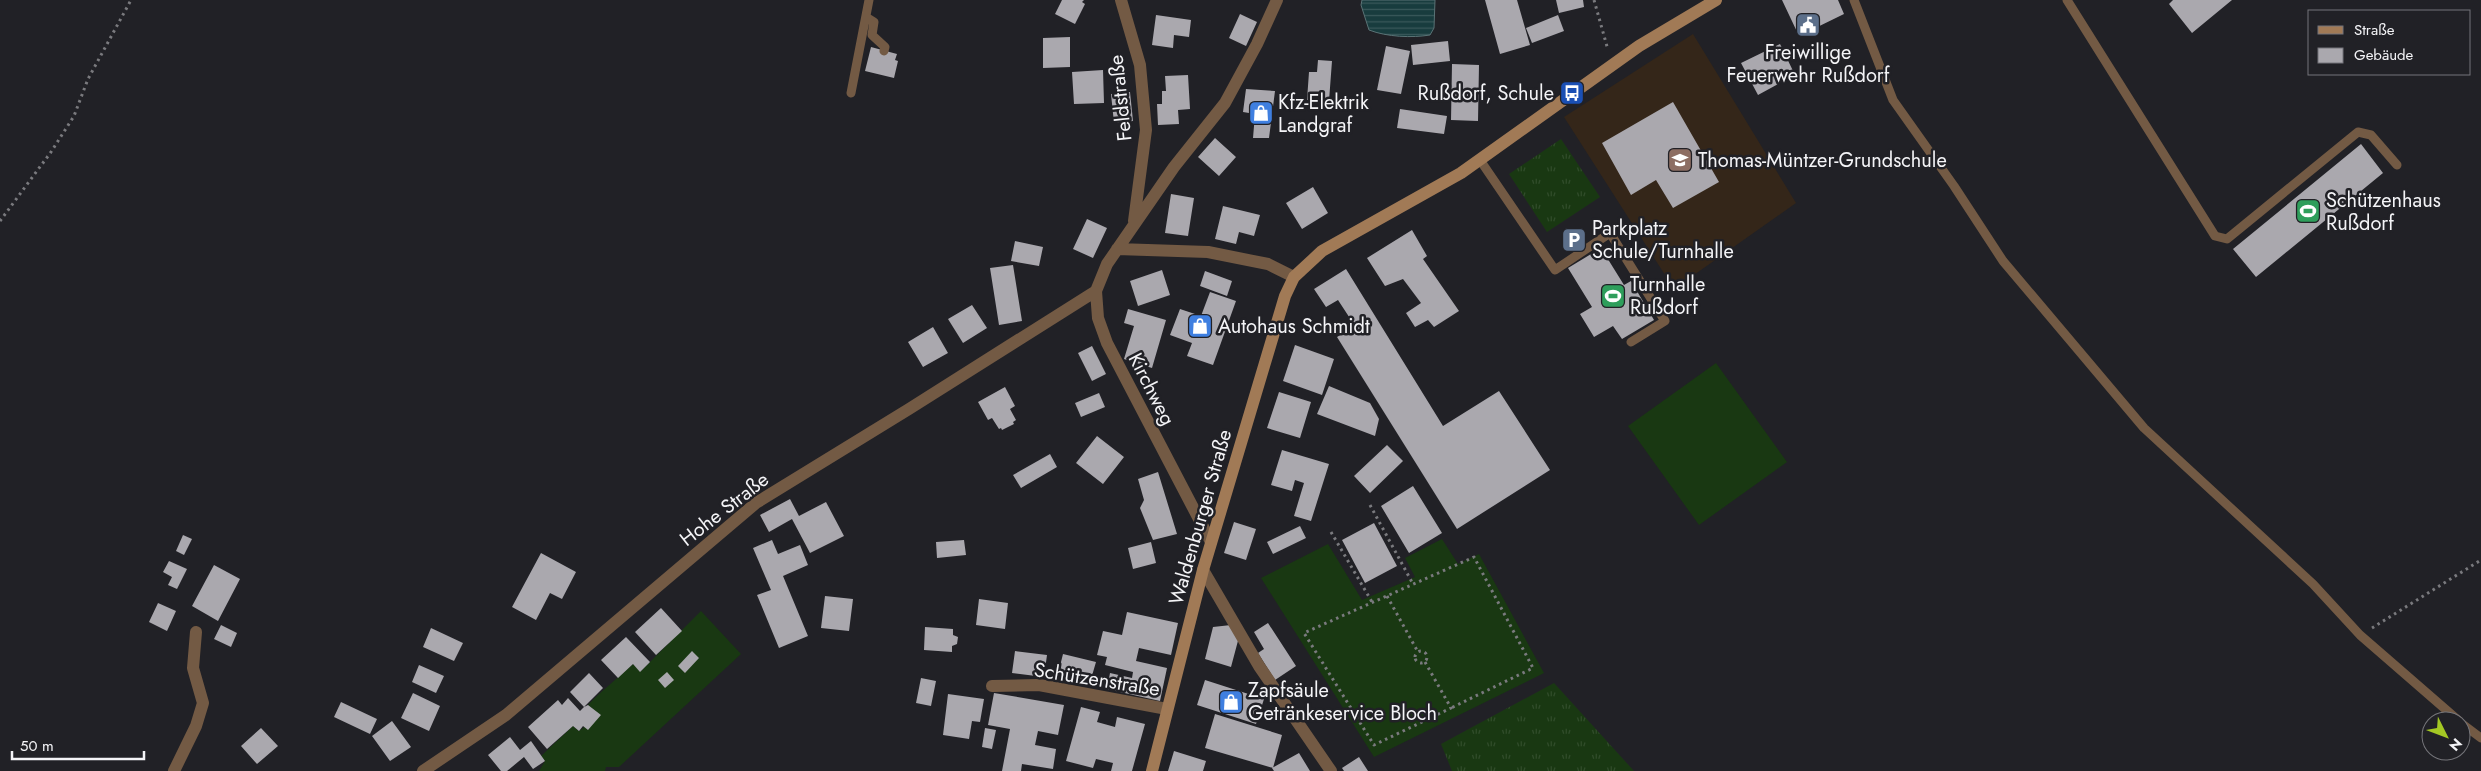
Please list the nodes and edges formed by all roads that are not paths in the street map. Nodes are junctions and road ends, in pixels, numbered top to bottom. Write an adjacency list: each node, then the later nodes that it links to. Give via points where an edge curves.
1 (869, 0): 7 (lane)
2 (1121, 0): 12 (street, Feldstraße, via 1140,65 1146,130)
3 (1277, 0): 12 (street, Kirchweg, via 1225,103)
4 (1716, 0): 10 (main road, Waldenburger Straße, via 1639,46)
5 (1854, 0): 22 (lane, via 1893,100 2003,261 2144,428 2313,584 2360,635)
6 (2067, 0): 11 (lane, via 2215,236 2228,239 2358,132 2371,135)
7 (866, 17): 8 (lane, via 874,22 872,35 885,47); 9 (lane)
8 (884, 51)
9 (851, 93)
10 (1480, 160): 14 (main road, Waldenburger Straße, via 1322,251); 16 (lane, via 1555,270 1610,233 1665,321)
11 (2397, 165)
12 (1134, 223): 13 (street, Kirchweg)
13 (1117, 249): 14 (street, via 1208,252 1268,264); 15 (street, Kirchweg, via 1106,264)
14 (1294, 278): 17 (main road, Waldenburger Straße, via 1285,296)
15 (1096, 291): 17 (street, Kirchweg, via 1098,318 1107,343); 26 (street, Hohe Straße, via 756,503 506,715)
16 (1631, 342)
17 (1211, 542): 18 (main road, Waldenburger Straße)
18 (1202, 570): 21 (main road, Waldenburger Straße); 28 (street, via 1258,666)
19 (196, 632): 25 (street, via 193,668 203,703 196,726)
20 (992, 686): 21 (street, Schützenstraße, via 1039,685)
21 (1167, 709): 27 (main road, Waldenburger Straße)
22 (2447, 711)
23 (2471, 730): 24 (lane)
24 (2481, 738)
25 (174, 771)
26 (423, 771)
27 (1152, 771)
28 (1330, 771)

